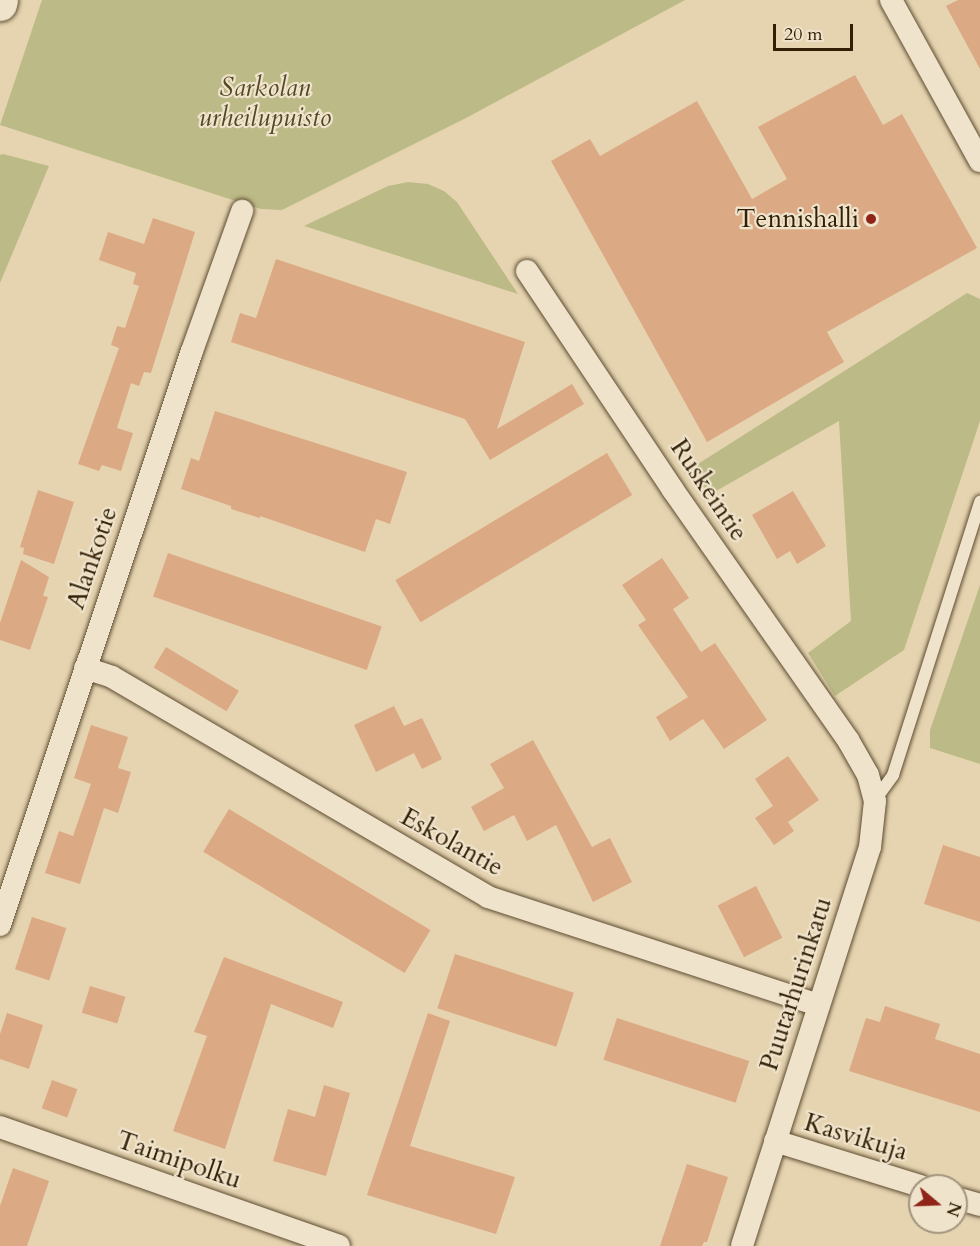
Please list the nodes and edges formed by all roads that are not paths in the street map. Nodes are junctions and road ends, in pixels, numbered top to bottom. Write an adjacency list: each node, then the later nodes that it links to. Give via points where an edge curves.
1 (891, 0): 2 (street)
2 (980, 161)
3 (242, 212): 6 (street, Alankotie)
4 (527, 271): 7 (street, Ruskeintie, via 673,490)
5 (980, 502): 8 (lane, via 893,776)
6 (85, 668): 9 (street, Alankotie); 10 (street, Eskolantie, via 112,677 488,897)
7 (848, 740): 8 (street, Puutarhurinkatu, via 868,775)
8 (875, 801): 10 (street, Puutarhurinkatu, via 870,847)
9 (0, 925)
10 (818, 1005): 12 (street, Puutarhurinkatu)
11 (0, 1127): 14 (street, Taimipolku)
12 (775, 1141): 13 (street, Kasvikuja); 15 (street, Puutarhurinkatu)
13 (908, 1182)
14 (339, 1246)
15 (742, 1246)

